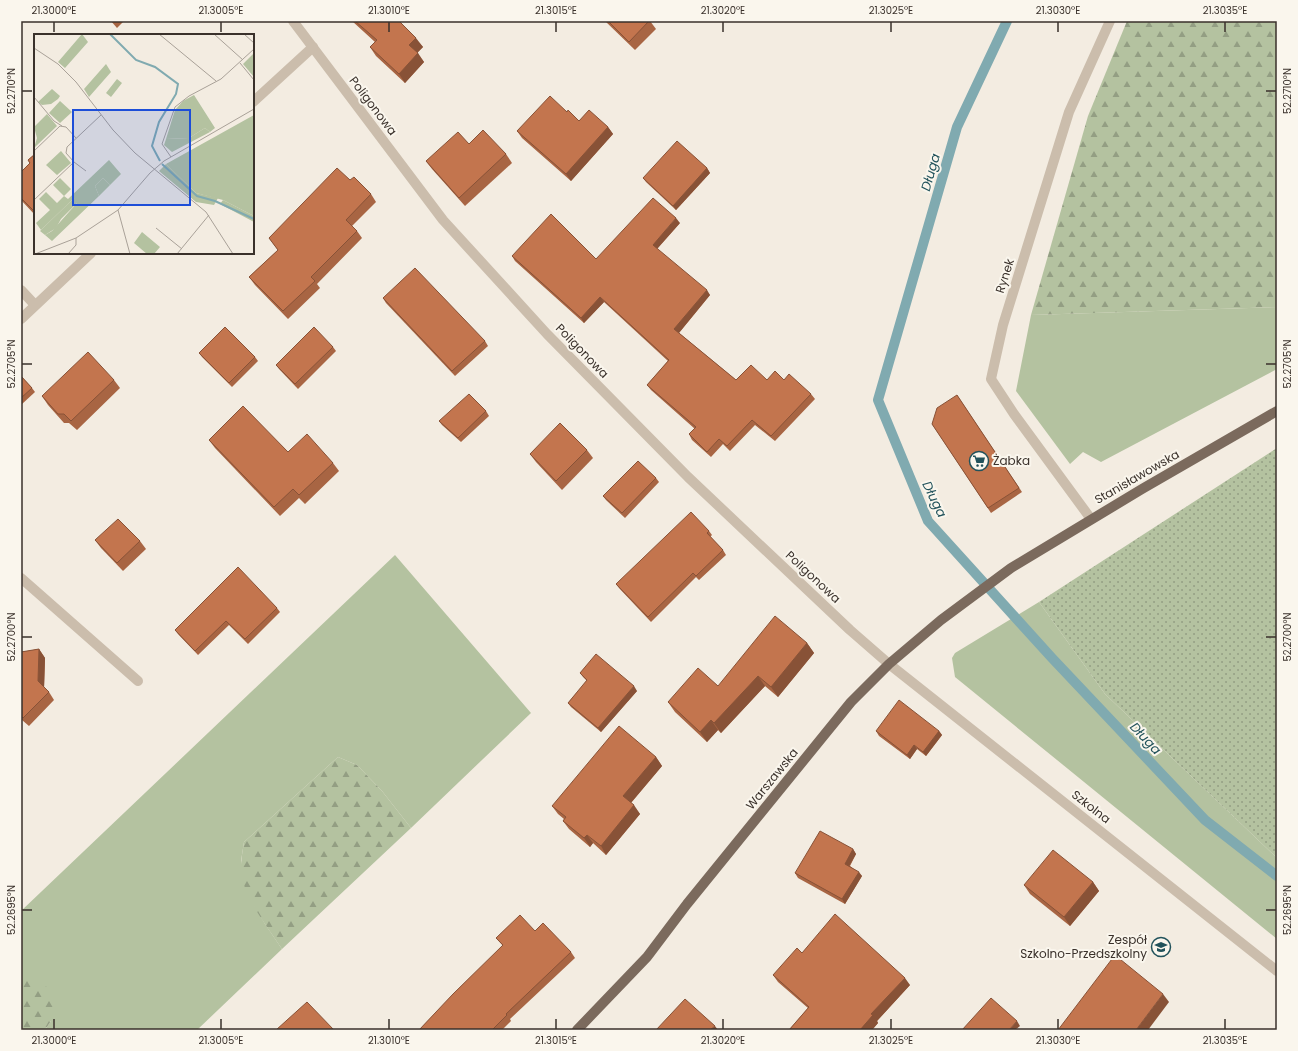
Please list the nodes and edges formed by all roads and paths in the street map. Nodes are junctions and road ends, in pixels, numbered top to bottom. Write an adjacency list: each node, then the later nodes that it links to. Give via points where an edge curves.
1 (293, 21): 3 (street, Poligonowa)
2 (1110, 21): 10 (street, Rynek, via 1069,112 1004,325 991,379)
3 (312, 47): 4 (street); 13 (street, Poligonowa, via 443,220 547,334 688,477)
4 (254, 101)
5 (90, 254): 7 (street)
6 (21, 290): 7 (street)
7 (35, 305): 8 (street)
8 (21, 319)
9 (1277, 411): 10 (main road, Stanisławowska)
10 (1091, 519): 11 (main road, Stanisławowska)
11 (1011, 568): 13 (main road, Warszawska, via 940,620)
12 (21, 578): 14 (street)
13 (889, 664): 15 (street, Szkolna); 16 (main road, Warszawska, via 852,702 687,904 647,957)
14 (138, 681)
15 (1277, 971)
16 (577, 1030)

